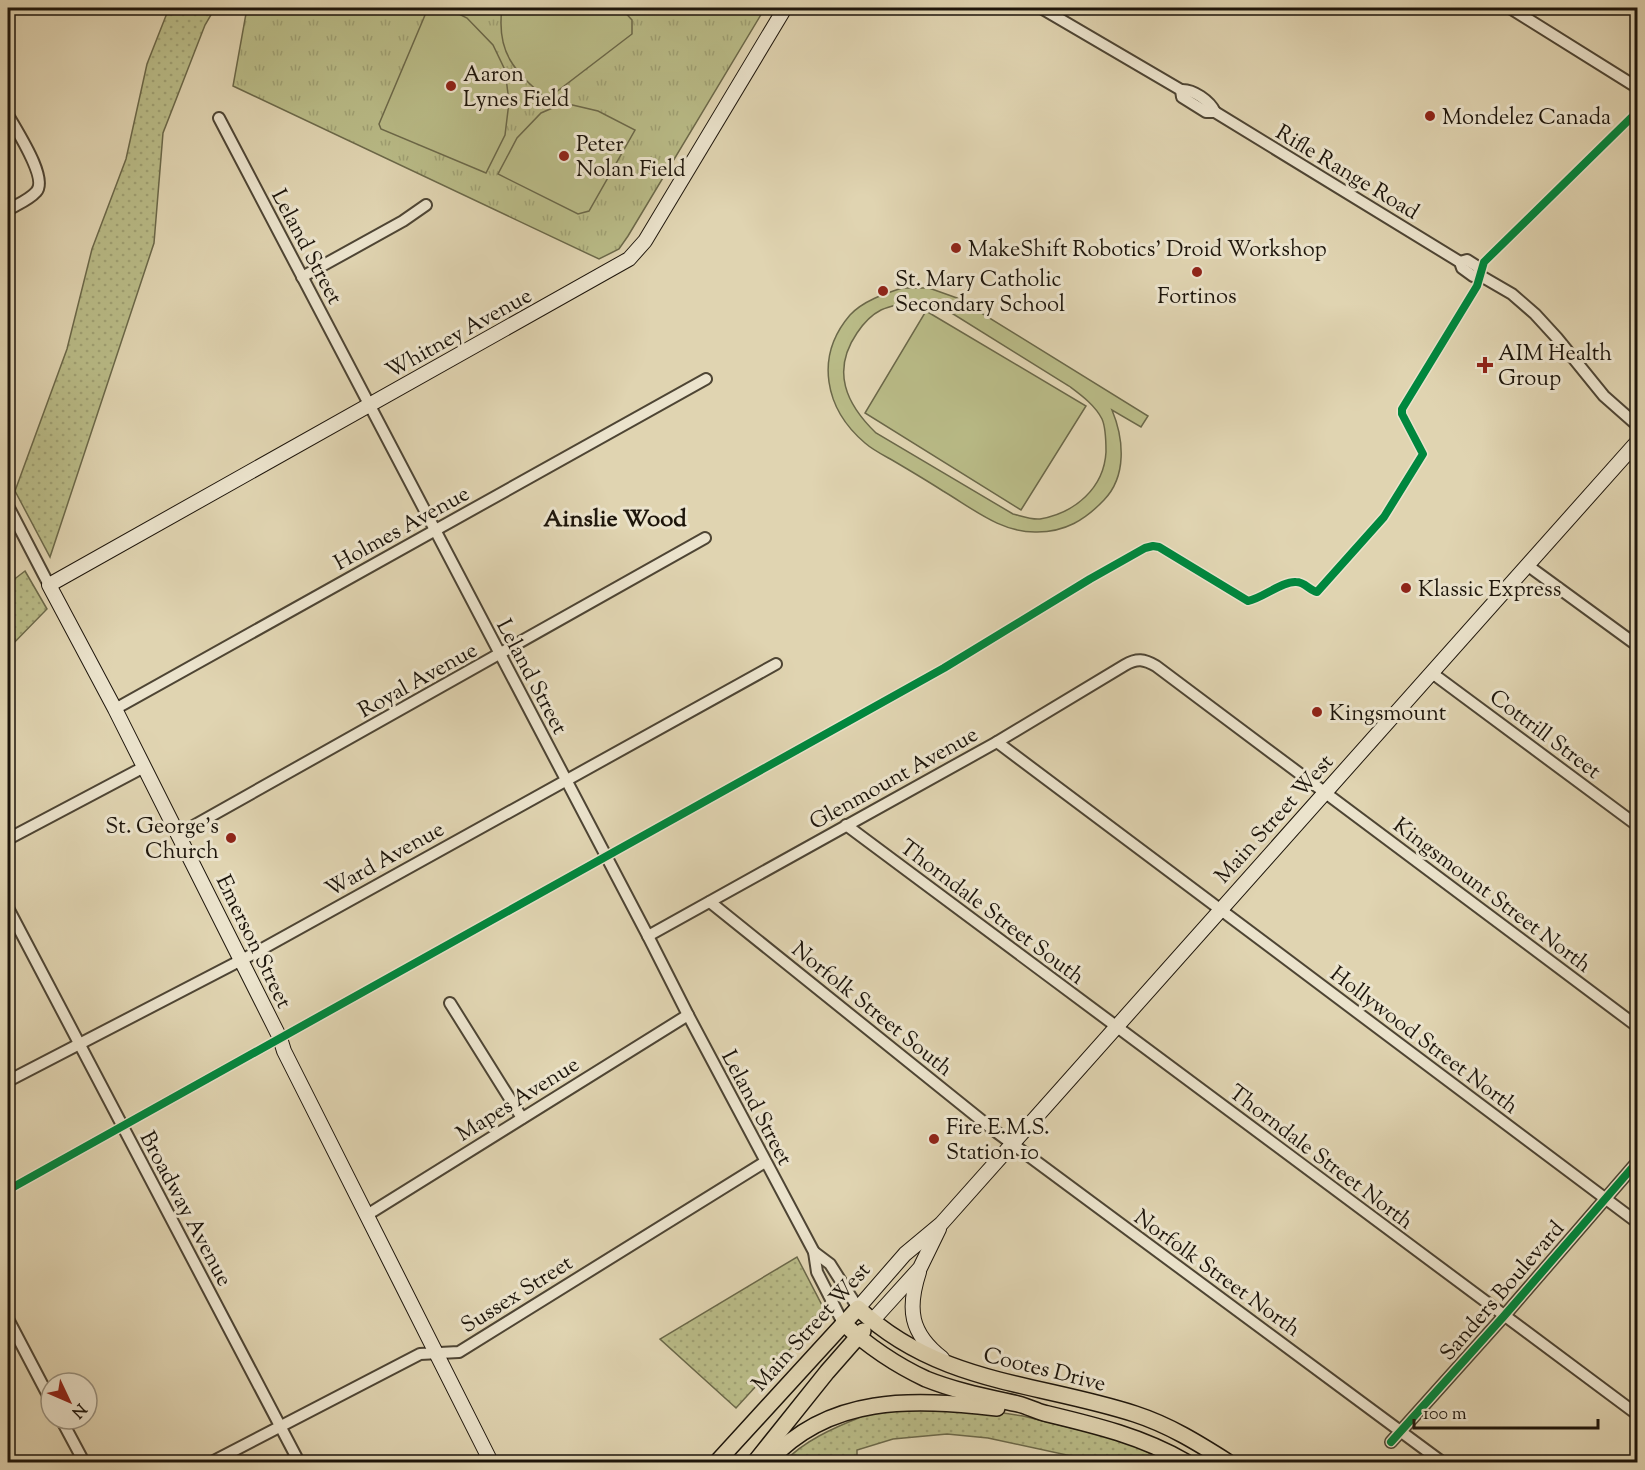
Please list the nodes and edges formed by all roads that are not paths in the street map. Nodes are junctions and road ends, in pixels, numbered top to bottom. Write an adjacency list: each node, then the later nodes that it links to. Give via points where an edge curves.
1 (785, 8): 11 (street, Whitney Avenue, via 645,241 629,259)
2 (1041, 8): 12 (street, Rifle Range Road, via 1181,90 1182,97 1206,112 1215,112 1460,262 1473,276 1512,294 1557,338 1604,396)
3 (1510, 8): 4 (street)
4 (1638, 88)
5 (8, 115): 8 (street, via 41,182 38,191)
6 (219, 118): 9 (street, Leland Street)
7 (426, 205): 9 (street)
8 (8, 210)
9 (302, 277): 11 (street, Leland Street)
10 (706, 379): 15 (street, Holmes Avenue)
11 (370, 406): 15 (street, Leland Street); 18 (street, Whitney Avenue)
12 (1638, 426)
13 (1638, 441): 17 (street, Main Street West)
14 (8, 506): 18 (street, Emerson Street)
15 (435, 530): 20 (street, Leland Street); 24 (street, Holmes Avenue)
16 (705, 538): 20 (street, Royal Avenue)
17 (1527, 565): 19 (street); 23 (street, Main Street West)
18 (49, 585): 24 (street, Emerson Street)
19 (1638, 646)
20 (500, 654): 27 (street, Leland Street); 31 (street, Royal Avenue)
21 (776, 664): 27 (street, Ward Avenue)
22 (1156, 666): 25 (street, Glenmount Avenue, via 1146,660 1135,660); 28 (street, Kingsmount Street North)
23 (1432, 673): 28 (street, Main Street West); 30 (street, Cottrill Street)
24 (115, 709): 26 (street, Emerson Street)
25 (997, 742): 29 (street, Glenmount Avenue); 35 (street, Hollywood Street North)
26 (144, 767): 31 (street, Emerson Street); 32 (street)
27 (566, 780): 36 (street, Leland Street); 37 (street, Ward Avenue)
28 (1325, 793): 35 (street, Main Street West); 41 (street, Kingsmount Street North)
29 (846, 825): 33 (street, Glenmount Avenue); 40 (street, Thorndale Street South)
30 (1638, 826)
31 (179, 834): 37 (street, Emerson Street)
32 (8, 839)
33 (710, 902): 36 (street, Glenmount Avenue); 45 (street, Norfolk Street South)
34 (8, 908): 42 (street, Broadway Avenue)
35 (1221, 910): 40 (street, Main Street West); 48 (street, Hollywood Street North)
36 (648, 936): 39 (street, Leland Street)
37 (241, 960): 42 (street, Ward Avenue); 49 (street, Emerson Street)
38 (450, 1003): 44 (street)
39 (688, 1015): 44 (street, Mapes Avenue); 47 (street, Leland Street)
40 (1117, 1027): 45 (street, Main Street West); 55 (street, Thorndale Street North)
41 (1638, 1027)
42 (78, 1042): 43 (street, Ward Avenue); 65 (street, Broadway Avenue)
43 (8, 1081)
44 (522, 1118): 49 (street, Mapes Avenue)
45 (1012, 1145): 51 (street, Main Street West); 67 (street, Norfolk Street North)
46 (1638, 1161): 48 (street, Sanders Boulevard)
47 (765, 1162): 52 (street, Leland Street); 60 (street, Sussex Street, via 459,1352)
48 (1605, 1199): 50 (street, Hollywood Street North); 55 (street, Sanders Boulevard)
49 (367, 1215): 60 (street, Emerson Street)
50 (1638, 1223)
51 (941, 1224): 53 (street, Main Street West); 54 (street, Main Street West, via 905,1254)
52 (814, 1252): 54 (street, Leland Street, via 830,1264); 58 (street, Leland Street, via 817,1272)
53 (920, 1268): 57 (street, Main Street West); 61 (street, via 912,1298 914,1325 925,1344)
54 (858, 1308): 57 (main road, Cootes Drive); 58 (main road, Main Street West)
55 (1504, 1316): 64 (street, Thorndale Street North); 67 (street, Sanders Boulevard)
56 (8, 1319): 62 (street)
57 (872, 1321): 59 (main road, Main Street West); 61 (main road, Cootes Drive, via 902,1342)
58 (843, 1323): 59 (main road, Cootes Drive); 73 (main road, Main Street West)
59 (858, 1337): 63 (main road, Cootes Drive, via 927,1379); 74 (main road, Main Street West)
60 (435, 1353): 65 (street, Sussex Street, via 420,1354); 72 (street, Emerson Street)
61 (956, 1368): 77 (main road, Cootes Drive, via 1135,1414 1177,1431)
62 (39, 1378)
63 (1041, 1412): 75 (main road, via 919,1401 874,1406 817,1425); 76 (main road, Cootes Drive, via 1116,1431)
64 (1638, 1415)
65 (280, 1426): 70 (street, Sussex Street); 71 (street, Broadway Avenue)
66 (67, 1431): 69 (street)
67 (1400, 1431): 68 (street, Sanders Boulevard); 78 (street, Norfolk Street North)
68 (1391, 1442)
69 (84, 1462)
70 (212, 1462)
71 (299, 1462)
72 (491, 1462)
73 (717, 1462)
74 (755, 1462)
75 (768, 1462)
76 (1186, 1462)
77 (1228, 1462)
78 (1442, 1462)

